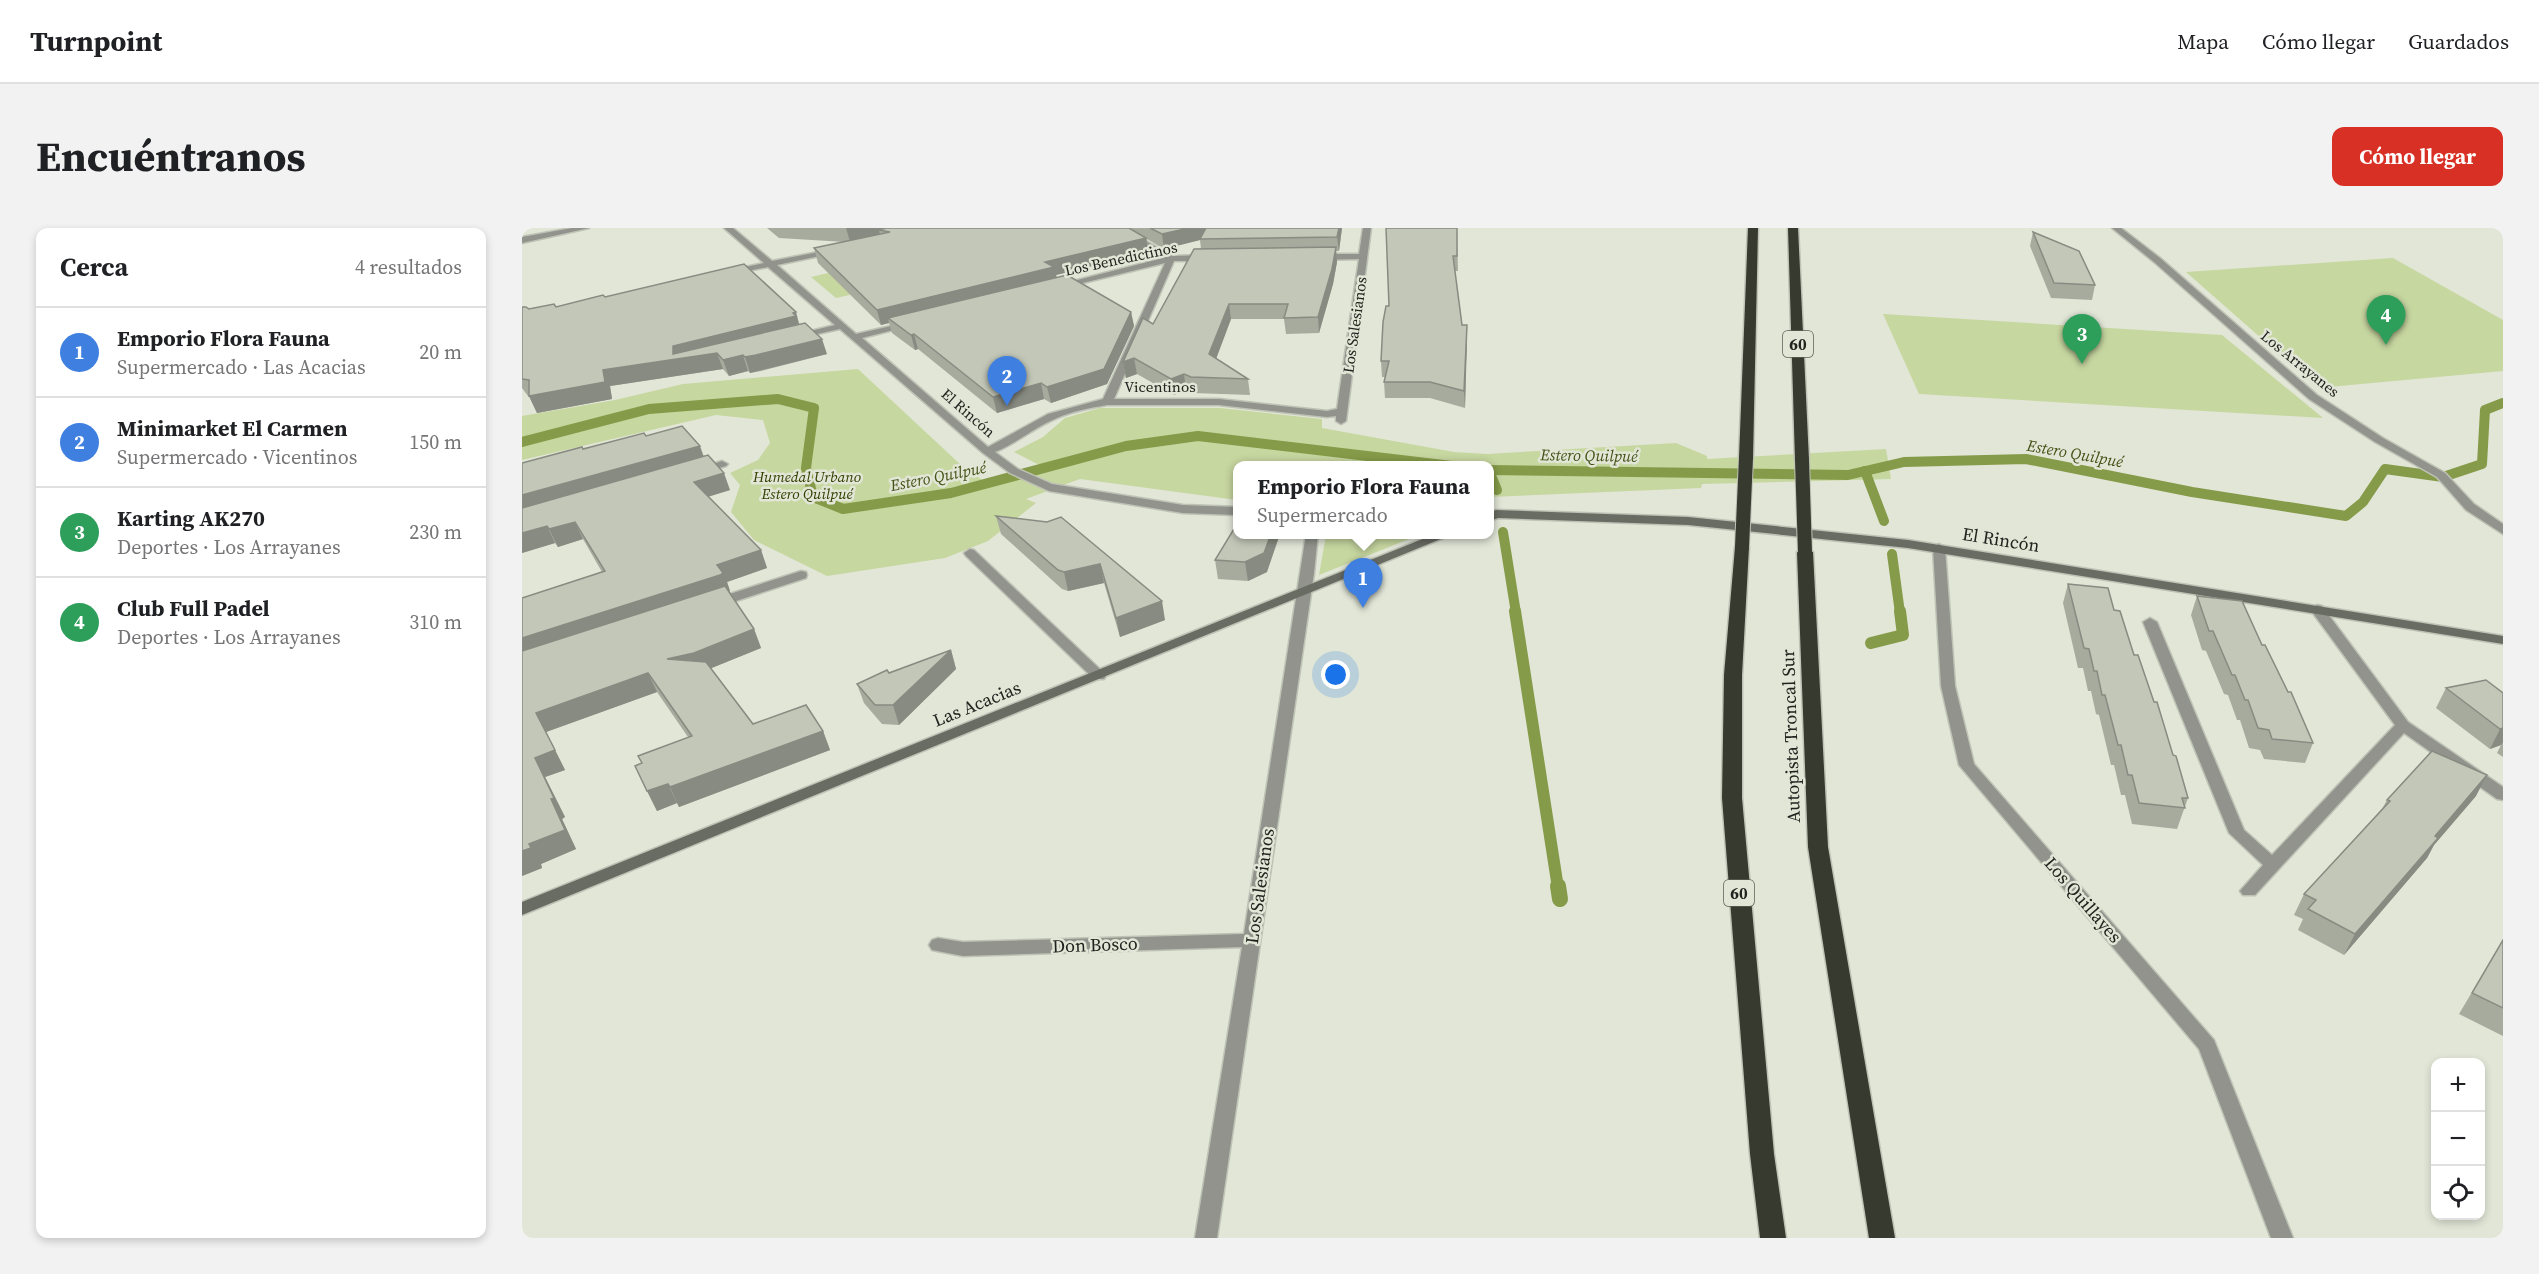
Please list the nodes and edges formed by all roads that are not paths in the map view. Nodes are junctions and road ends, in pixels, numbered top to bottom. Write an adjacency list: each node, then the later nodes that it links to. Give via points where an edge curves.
1 (585, 228): 8 (street)
2 (728, 228): 14 (street, El Rincón)
3 (1116, 228): 13 (street)
4 (1367, 228): 10 (street, Los Salesianos)
5 (1753, 228): 48 (highway, 60, bridge, via 1746,458 1733,675 1732,798 1762,1154)
6 (1793, 228): 49 (highway, Autopista Troncal Sur / 60, bridge, via 1818,847)
7 (2116, 228): 28 (street, Los Arrayanes, via 2313,397 2440,475 2470,507)
8 (522, 240)
9 (844, 248): 14 (street)
10 (1364, 256): 11 (street); 22 (street, Los Salesianos)
11 (1307, 257)
12 (1216, 258): 13 (street, Los Benedictinos)
13 (1171, 259): 16 (street, Los Benedictinos); 21 (street)
14 (771, 264): 15 (street); 18 (street, El Rincón)
15 (723, 275)
16 (1044, 290)
17 (917, 321): 19 (street)
18 (842, 326): 19 (street, El Rincón); 20 (street)
19 (854, 337): 23 (street, El Rincón)
20 (784, 340)
21 (1107, 402): 22 (street, Vicentinos, via 1219,402); 23 (street, Vicentinos, via 1052,416)
22 (1342, 417)
23 (987, 451): 26 (street, El Rincón, via 1014,471 1049,487 1184,509)
24 (722, 464): 25 (street)
25 (689, 474)
26 (1233, 511)
27 (1494, 515): 31 (street, El Rincón, via 1687,521)
28 (2503, 530)
29 (1311, 539): 34 (street, Los Salesianos)
30 (1435, 539): 34 (street, Las Acacias)
31 (1939, 548): 36 (street, El Rincón); 50 (street, Los Quillayes, via 1948,686 1967,765 2207,1045)
32 (970, 553): 39 (street)
33 (801, 575): 35 (street)
34 (1303, 592): 39 (street, Las Acacias); 45 (street, Los Salesianos)
35 (700, 608)
36 (2317, 609): 38 (street, El Rincón); 40 (street)
37 (2150, 622): 42 (street, via 2237,833)
38 (2503, 640)
39 (1099, 676): 44 (street, Las Acacias)
40 (2403, 725): 41 (street); 42 (street)
41 (2503, 795)
42 (2273, 865): 43 (street)
43 (2249, 891)
44 (522, 909)
45 (1253, 940): 46 (street, Don Bosco, via 963,949); 47 (street, Los Salesianos)
46 (938, 945)
47 (1206, 1238)
48 (1773, 1238)
49 (1882, 1238)
50 (2282, 1238)

